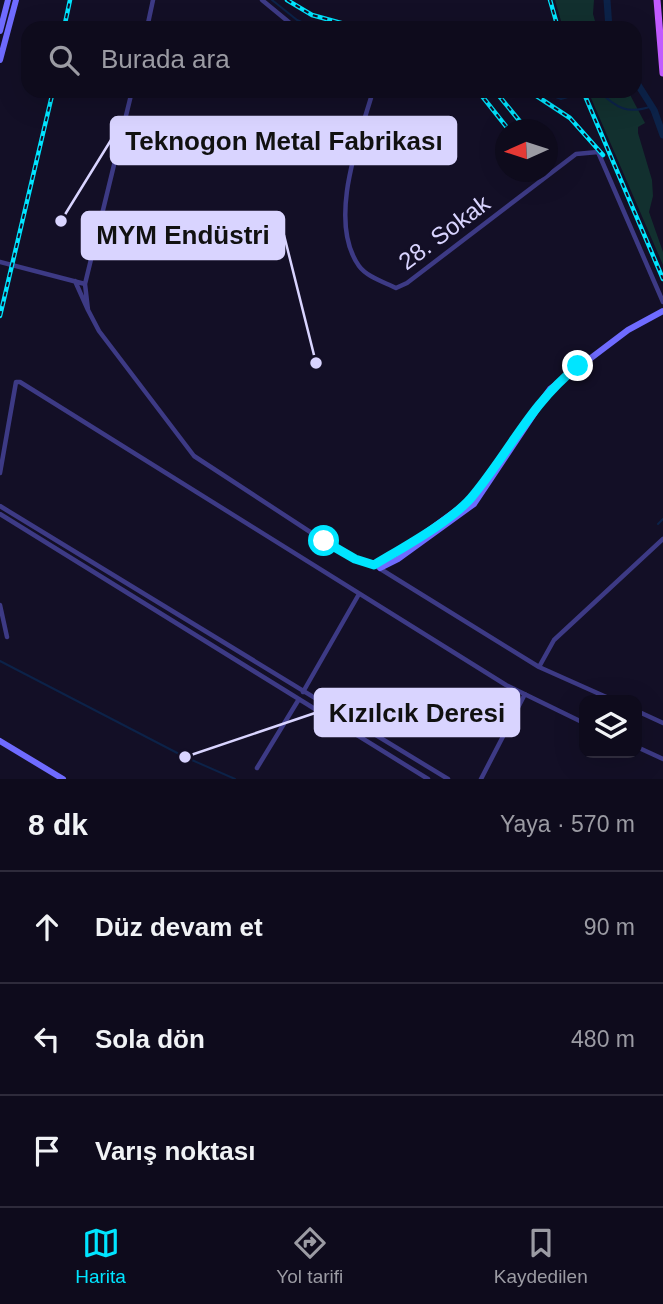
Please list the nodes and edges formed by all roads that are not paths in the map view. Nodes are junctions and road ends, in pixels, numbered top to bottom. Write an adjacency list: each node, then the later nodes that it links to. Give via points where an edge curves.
1 (8, 0): 8 (street)
2 (16, 0): 9 (street)
3 (153, 0): 6 (street)
4 (262, 0): 7 (street)
5 (657, 0): 10 (main road)
6 (148, 21)
7 (288, 21)
8 (0, 31)
9 (0, 60)
10 (663, 73)
11 (130, 98): 15 (street)
12 (371, 98): 16 (street, 28. Sokak, via 344,214 353,255 365,272 396,288 407,283 576,154 594,151)
13 (0, 262): 14 (street)
14 (75, 281): 15 (street); 17 (street)
15 (85, 284): 17 (street)
16 (663, 302)
17 (88, 310): 23 (street, via 194,456 324,541)
18 (663, 312): 23 (street, via 646,318 578,366 541,400 469,501)
19 (0, 473): 24 (street, via 16,382 20,382)
20 (0, 506): 28 (street)
21 (0, 514): 31 (street)
22 (663, 538): 27 (street, via 554,639)
23 (377, 567): 27 (street)
24 (359, 594): 28 (street); 29 (street)
25 (0, 605): 26 (street)
26 (7, 638)
27 (539, 667): 30 (street)
28 (303, 692): 41 (street)
29 (525, 694): 33 (street); 42 (street)
30 (602, 695)
31 (299, 699): 38 (street); 40 (street)
32 (642, 713): 34 (street)
33 (579, 721)
34 (663, 723)
35 (0, 741): 39 (street)
36 (642, 749): 37 (street)
37 (663, 759)
38 (257, 768)
39 (63, 779)
40 (428, 779)
41 (448, 779)
42 (481, 779)

